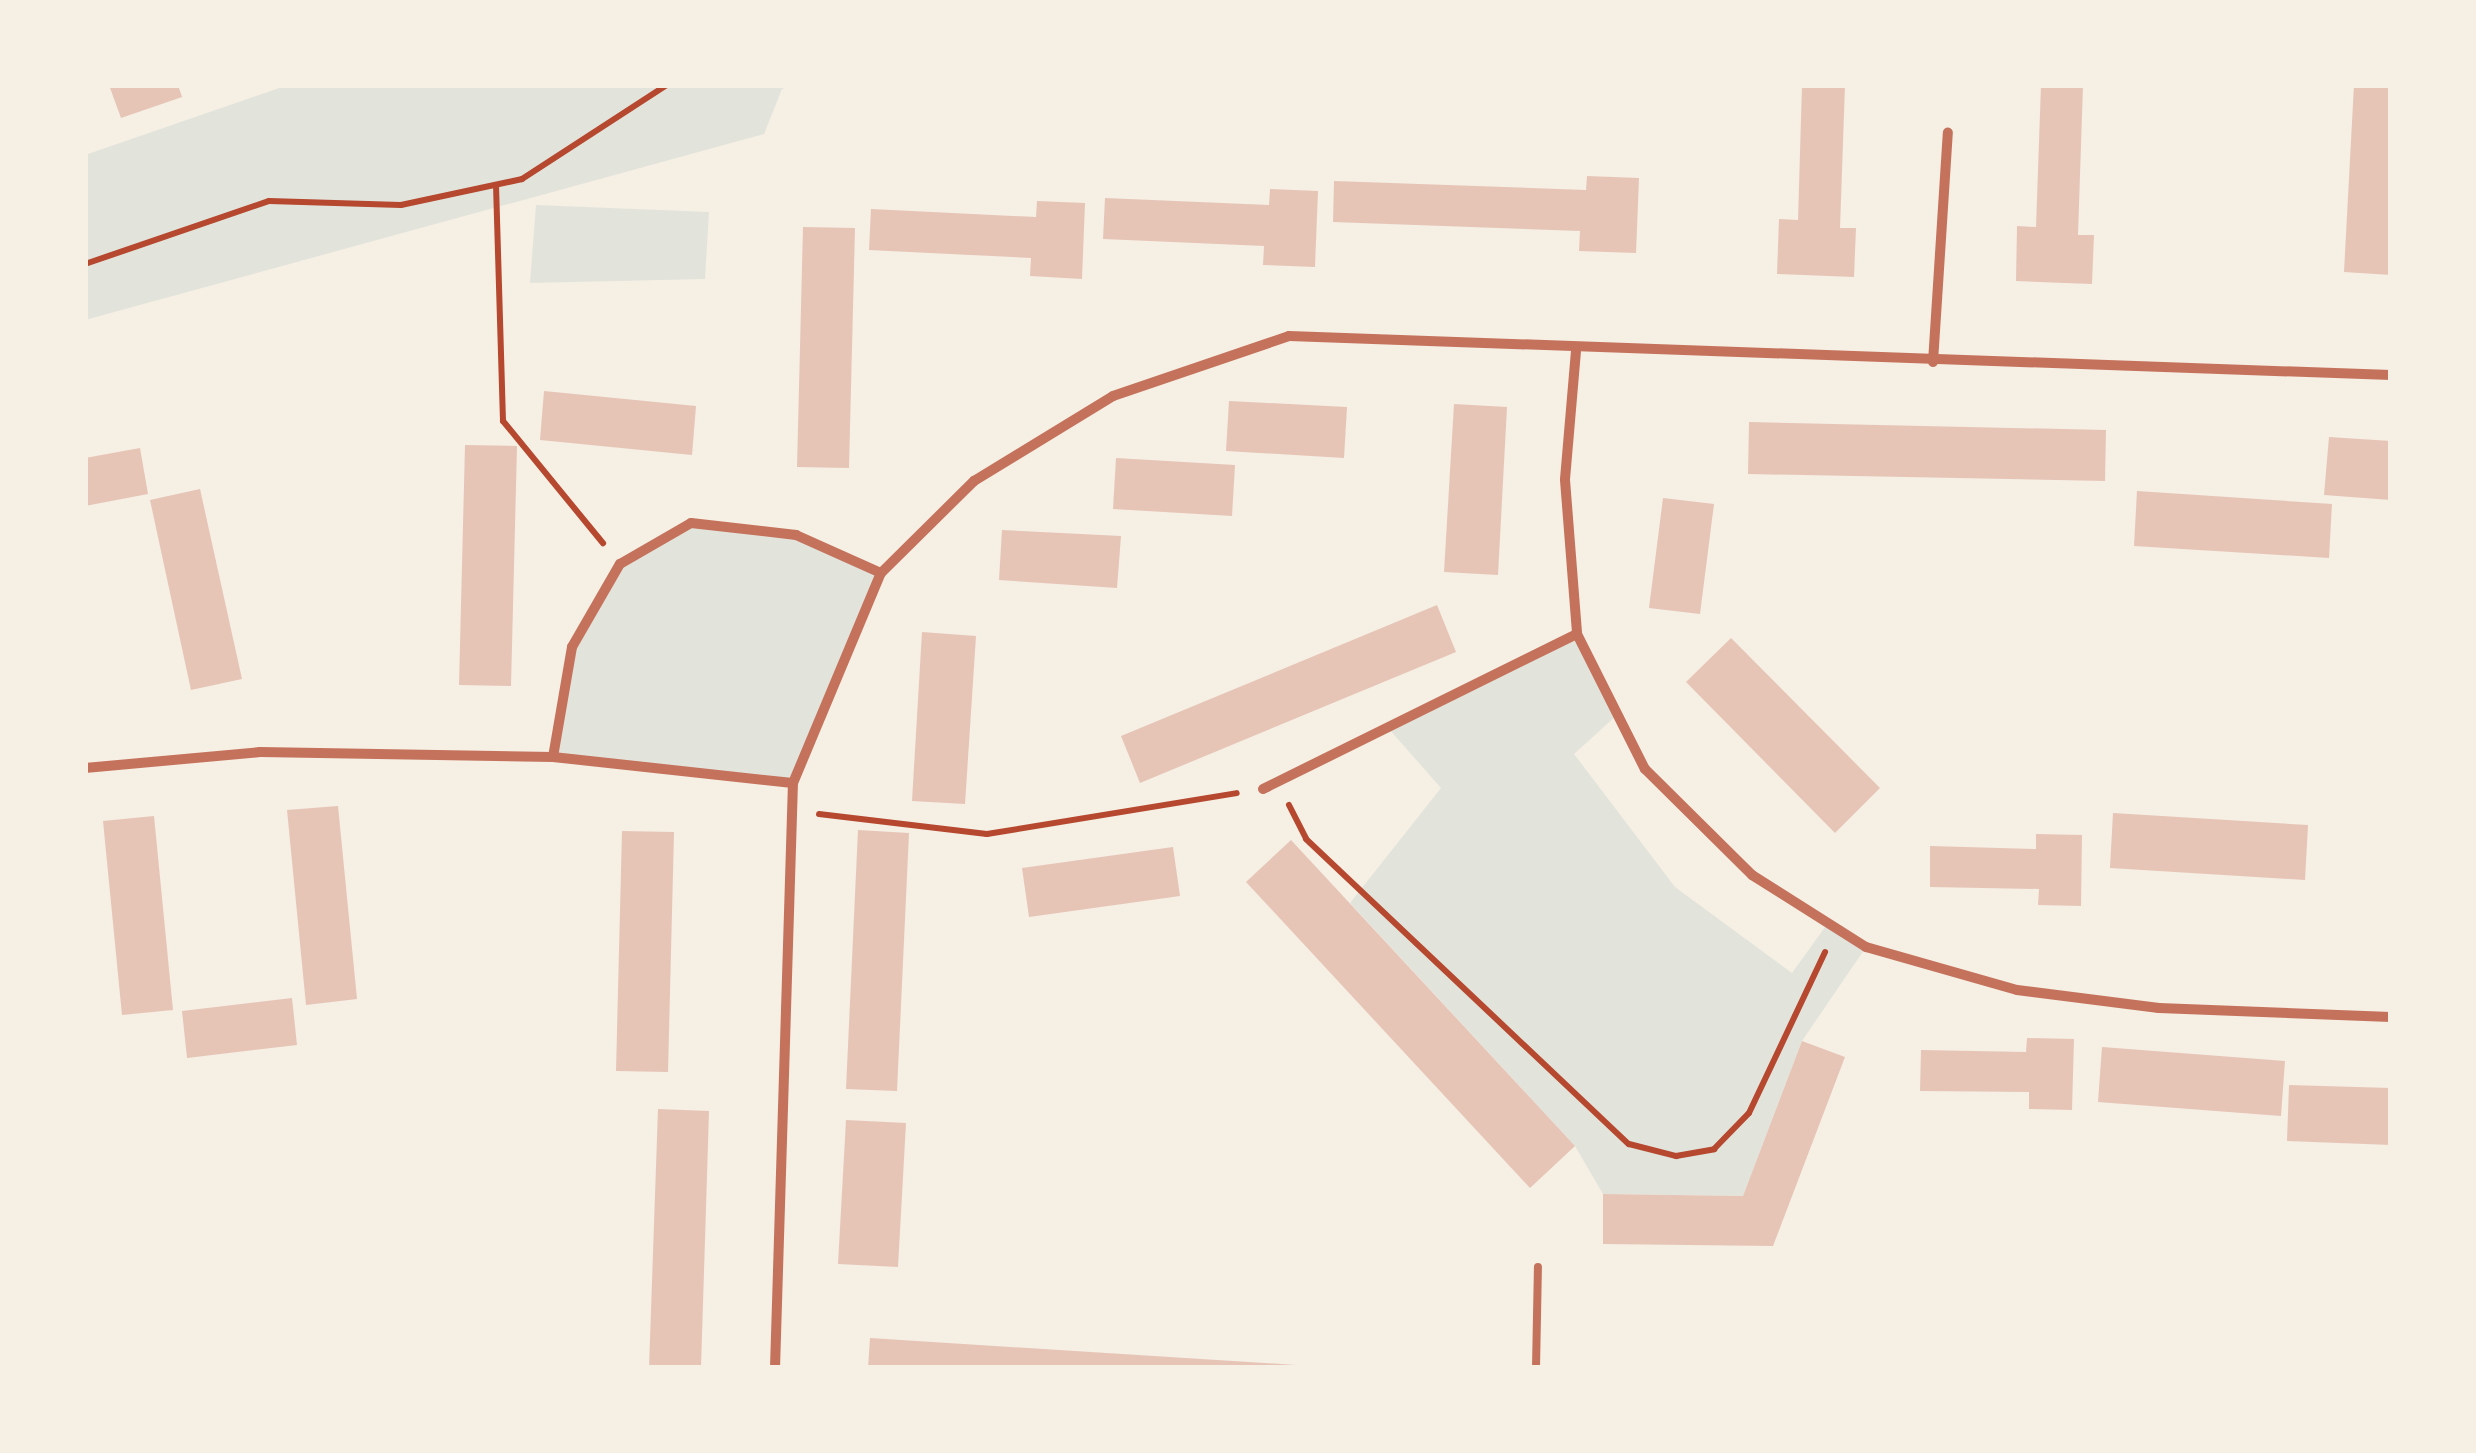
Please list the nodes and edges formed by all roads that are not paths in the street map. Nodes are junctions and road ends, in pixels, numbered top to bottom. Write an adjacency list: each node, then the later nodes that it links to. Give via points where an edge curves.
1 (1948, 132): 3 (street)
2 (1576, 352): 3 (street); 5 (street, via 1289,336 1113,396 974,481); 6 (street, via 1565,480)
3 (1933, 362): 4 (street)
4 (2391, 376)
5 (881, 573): 7 (street, via 796,535 691,523 620,564 572,647); 9 (street)
6 (1577, 634): 10 (street); 11 (street, via 1645,769 1752,875 1866,947 2017,990 2159,1008)
7 (553, 757): 8 (street, via 260,752); 9 (street)
8 (85, 768)
9 (792, 783): 13 (street)
10 (1263, 789)
11 (2391, 1017)
12 (1538, 1267): 14 (lane)
13 (775, 1368)
14 (1536, 1368)

